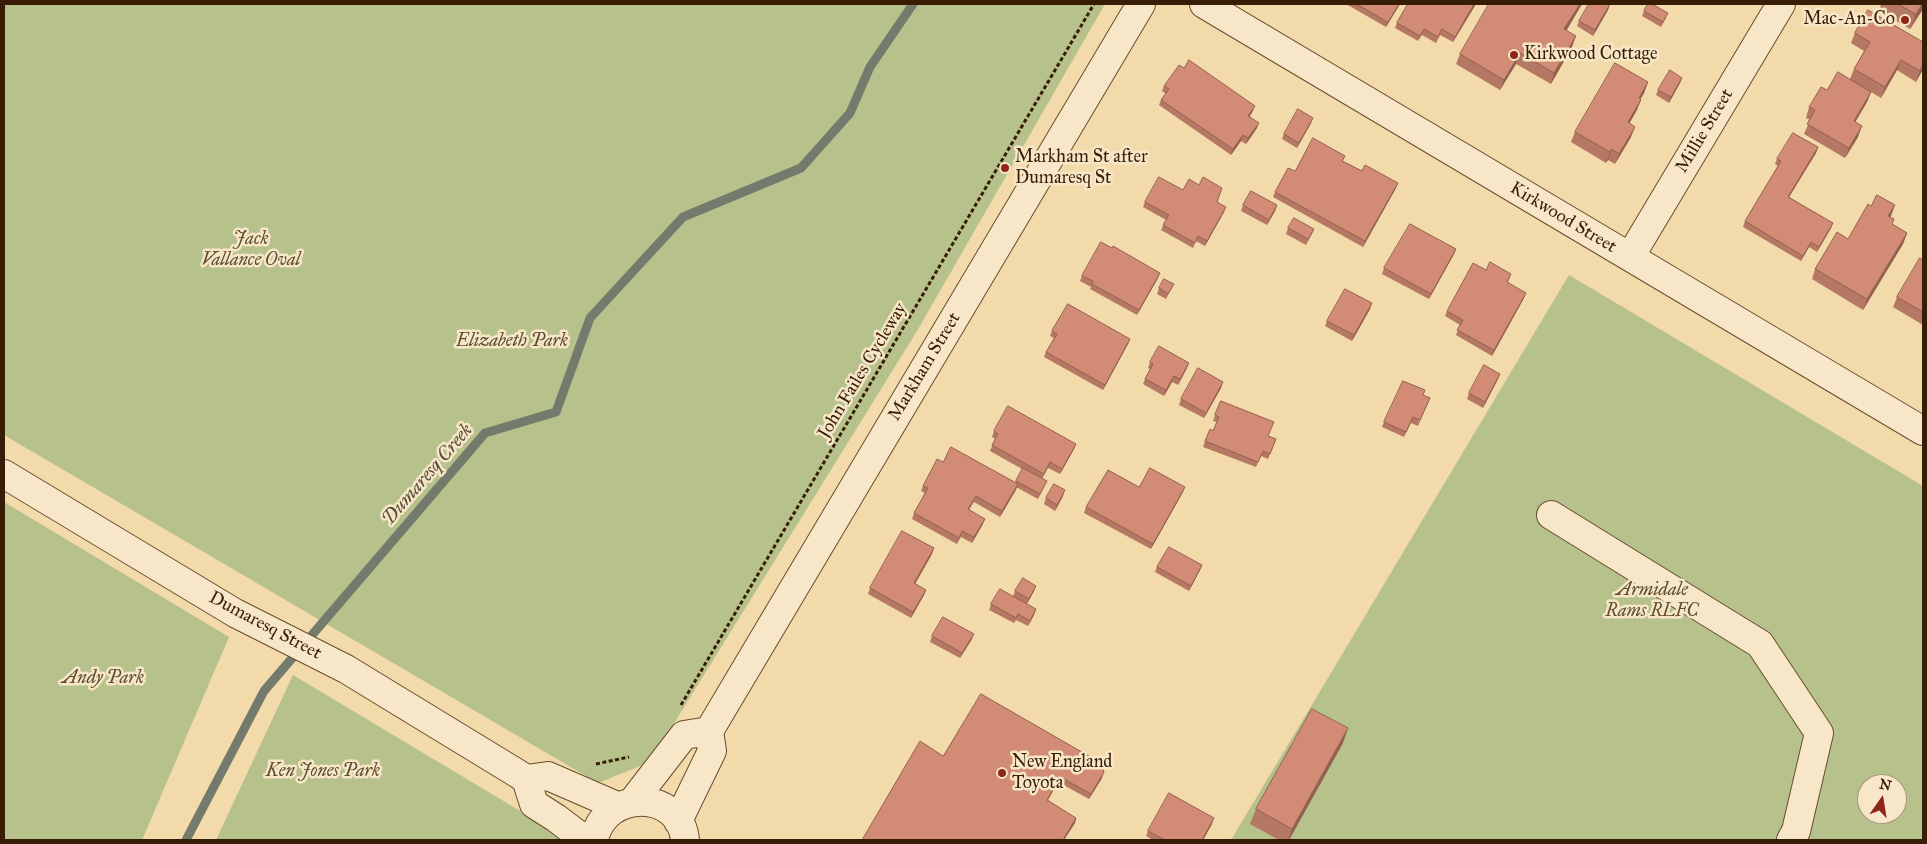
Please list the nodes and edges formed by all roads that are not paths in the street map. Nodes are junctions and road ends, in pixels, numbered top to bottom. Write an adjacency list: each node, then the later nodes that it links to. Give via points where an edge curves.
1 (1142, 4): 8 (street, Markham Street)
2 (1204, 4): 4 (street, Kirkwood Street)
3 (1781, 4): 4 (street, Millie Street)
4 (1630, 257): 5 (street, Kirkwood Street)
5 (1923, 432)
6 (4, 474): 9 (street, Dumaresq Street, via 235,612 346,669)
7 (1551, 515): 14 (street, via 1760,644 1818,733 1796,831)
8 (709, 731): 10 (street, via 684,735); 11 (street, via 712,751)
9 (526, 779): 10 (street, via 548,776); 12 (street, via 534,804)
10 (625, 804): 11 (street, via 650,802 666,809); 13 (street, via 604,816)
11 (682, 831)
12 (585, 840)
13 (594, 840)
14 (1791, 840)

